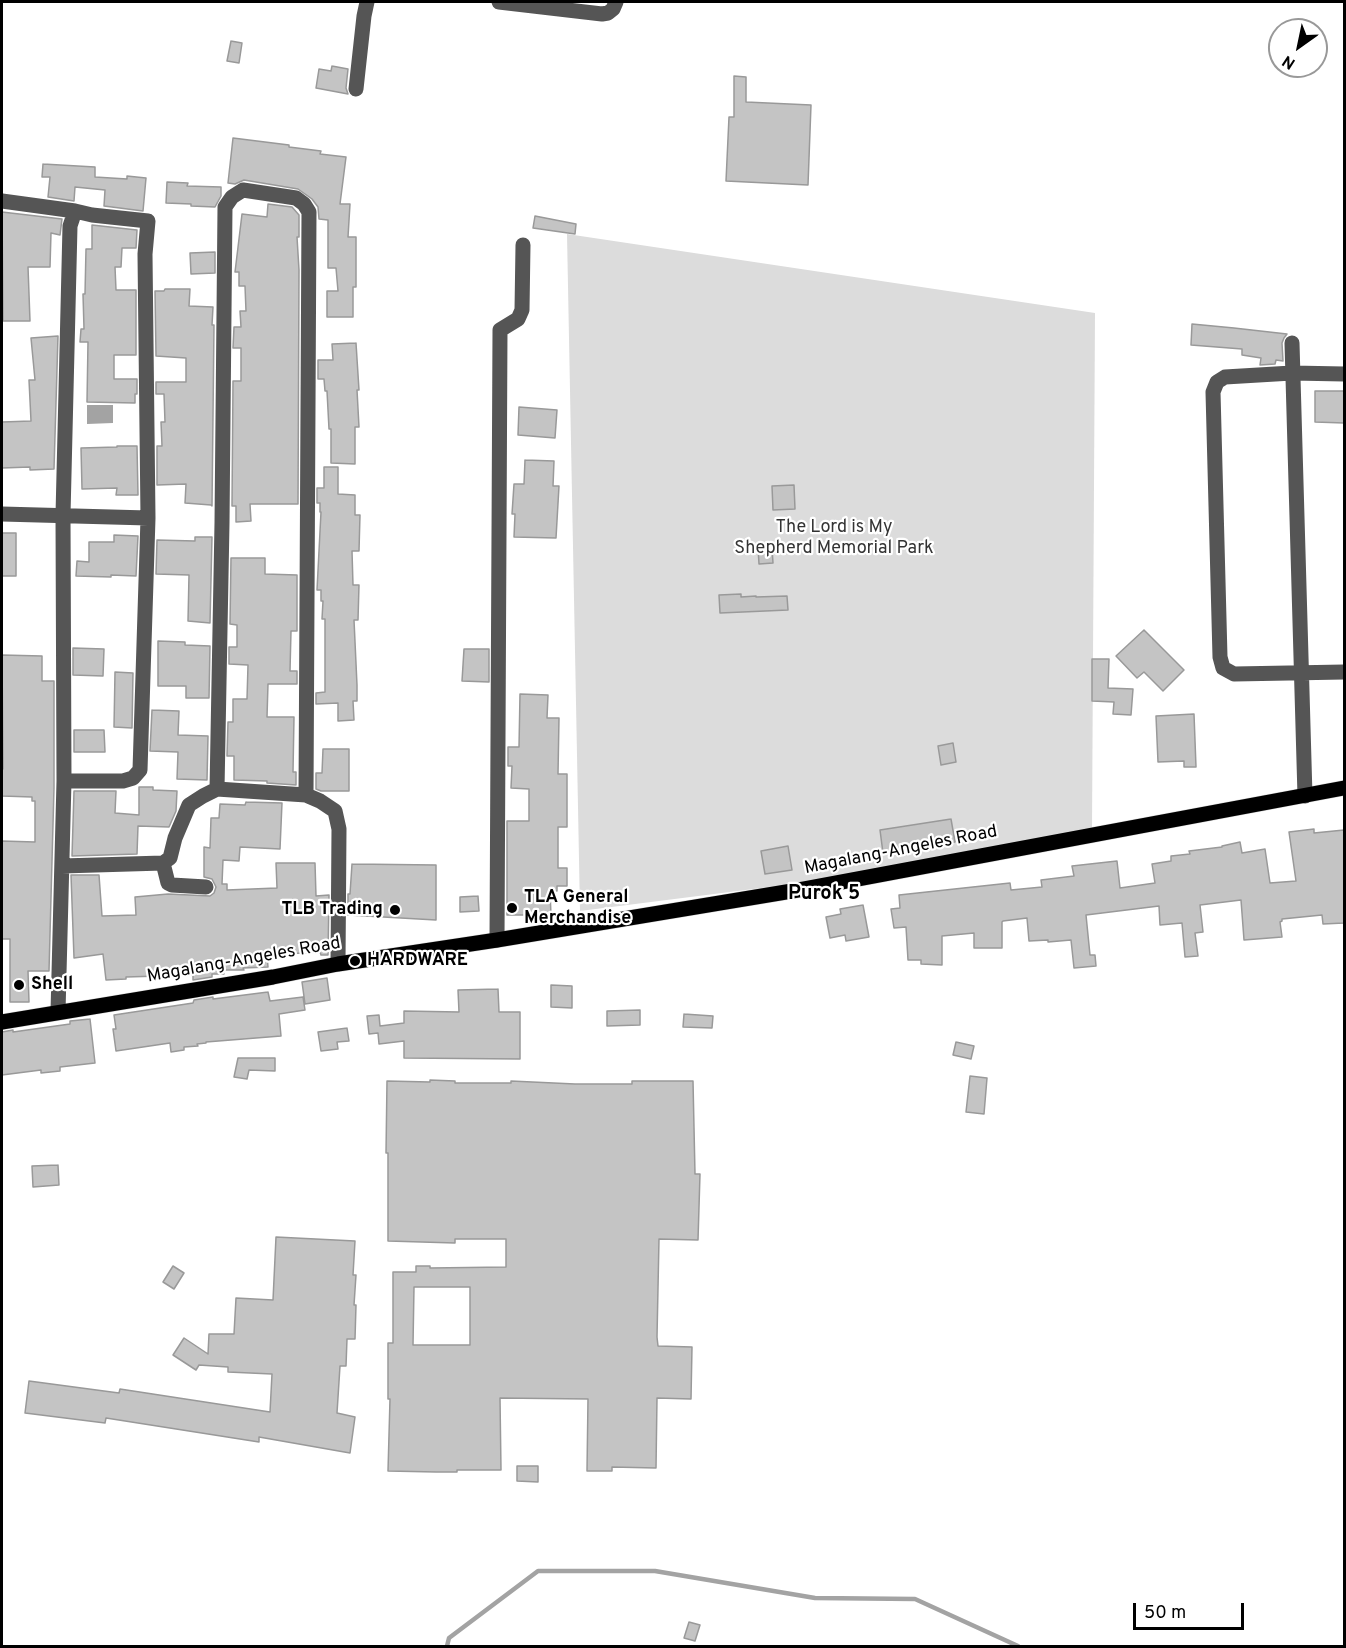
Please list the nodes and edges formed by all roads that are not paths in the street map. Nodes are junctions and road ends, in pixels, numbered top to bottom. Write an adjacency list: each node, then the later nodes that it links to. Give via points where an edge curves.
1 (367, 2): 4 (street)
2 (499, 2): 3 (street, via 602,14 613,9)
3 (616, 2)
4 (356, 89)
5 (2, 201): 6 (street)
6 (75, 211): 12 (street, via 70,226); 13 (street, via 148,221)
7 (524, 244): 24 (street, via 522,310 518,319 500,330)
8 (1292, 343): 9 (street)
9 (1292, 373): 10 (street); 14 (street); 14 (street, via 1226,377 1216,382 1220,657 1223,668 1234,674)
10 (1344, 374)
11 (2, 514): 12 (street)
12 (63, 515): 13 (street); 16 (street)
13 (147, 518): 16 (street, via 140,770 123,781)
14 (1302, 672): 15 (street); 20 (street)
15 (1344, 672)
16 (64, 780): 22 (street)
17 (1344, 788): 20 (main road, Magalang-Angeles Road)
18 (217, 789): 19 (street); 19 (street, via 225,207 243,190 296,198 309,212); 21 (street, via 189,805 170,858)
19 (306, 795): 25 (street, via 335,811 339,829)
20 (1305, 796): 24 (main road, Magalang-Angeles Road, via 804,889)
21 (163, 863): 22 (street); 23 (street, via 168,883)
22 (62, 867): 26 (street)
23 (206, 887)
24 (496, 940): 25 (main road, Magalang-Angeles Road)
25 (338, 964): 26 (main road, Magalang-Angeles Road)
26 (58, 1012): 27 (main road, Magalang-Angeles Road)
27 (2, 1022)

